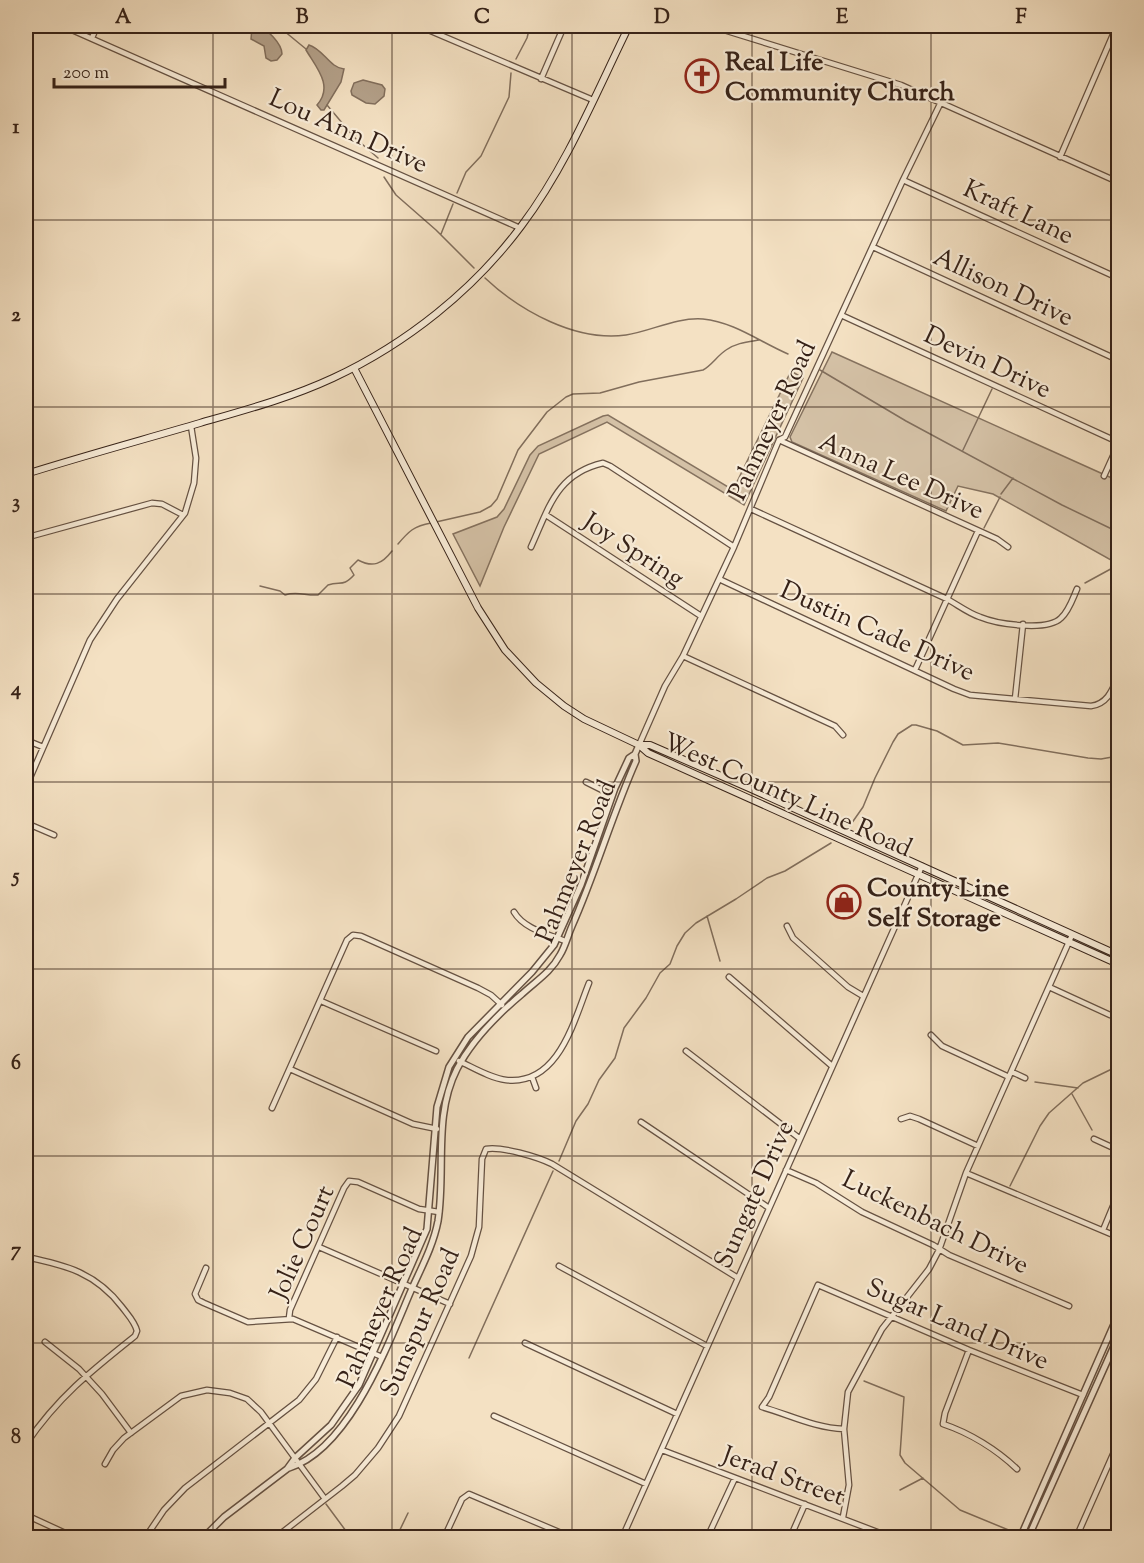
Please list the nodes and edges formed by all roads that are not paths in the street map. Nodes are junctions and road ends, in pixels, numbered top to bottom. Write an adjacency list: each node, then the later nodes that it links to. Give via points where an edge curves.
1 (63, 26): 9 (street, Lou Ann Drive)
2 (97, 26): 9 (street)
3 (419, 26): 10 (street)
4 (564, 26): 10 (street)
5 (629, 26): 11 (main road)
6 (711, 26): 12 (street, via 891,81)
7 (1097, 26): 8 (street)
8 (1117, 31): 13 (street)
9 (92, 38): 16 (street, Lou Ann Drive)
10 (541, 79): 11 (street)
11 (593, 100): 16 (main road, via 560,166)
12 (941, 102): 13 (street); 14 (street, Pahmeyer Road)
13 (1060, 157): 15 (street)
14 (903, 180): 17 (street, Pahmeyer Road); 18 (street, Kraft Lane)
15 (1119, 182)
16 (520, 228): 21 (main road, via 450,302)
17 (873, 247): 19 (street, Pahmeyer Road); 20 (street, Allison Drive)
18 (1119, 278)
19 (841, 315): 23 (street, Pahmeyer Road, via 784,437); 24 (street, Devin Drive)
20 (1119, 360)
21 (354, 368): 22 (main road, via 275,402); 46 (main road, West County Line Road, via 486,621 505,650 550,695 584,719)
22 (191, 426): 25 (main road); 28 (street, via 196,458 194,483)
23 (778, 440): 27 (street, Pahmeyer Road); 30 (street, Anna Lee Drive)
24 (1119, 443): 26 (street)
25 (26, 474)
26 (1104, 476)
27 (751, 508): 33 (street, Pahmeyer Road); 37 (street)
28 (183, 515): 31 (street, via 162,504 152,504 32,536); 47 (street, via 95,631)
29 (546, 515): 32 (street); 33 (street, via 556,492 566,482 606,464); 38 (street, Joy Spring)
30 (978, 531): 34 (street, Anna Lee Drive); 37 (street)
31 (26, 541)
32 (531, 547)
33 (734, 547): 35 (street, Pahmeyer Road)
34 (1008, 547)
35 (719, 579): 38 (street, Pahmeyer Road); 41 (street, Dustin Cade Drive)
36 (1077, 589): 39 (street, via 1056,622 1043,626)
37 (947, 598): 39 (street, via 980,617); 41 (street)
38 (701, 616): 40 (street, Pahmeyer Road)
39 (1023, 624): 43 (street)
40 (682, 656): 44 (street, via 835,726); 46 (street, Pahmeyer Road)
41 (915, 670): 43 (street, Dustin Cade Drive, via 970,695)
42 (1119, 677): 43 (street, Dustin Cade Drive, via 1110,694 1096,705)
43 (1015, 699)
44 (843, 735)
45 (26, 740): 47 (street)
46 (639, 745): 48 (street, Pahmeyer Road); 54 (main road, West County Line Road, via 661,750); 55 (main road, West County Line Road, via 648,753)
47 (43, 747): 50 (street)
48 (635, 754): 51 (street, Pahmeyer Road, via 629,758); 62 (street, Pahmeyer Road, via 636,761 589,887)
49 (586, 782): 51 (street)
50 (26, 787)
51 (612, 795): 61 (street, Pahmeyer Road, via 581,885)
52 (26, 823): 53 (street)
53 (54, 835)
54 (859, 838): 55 (main road); 56 (main road, West County Line Road)
55 (856, 846): 57 (main road, West County Line Road)
56 (922, 866): 57 (street, Sungate Drive); 60 (main road, West County Line Road)
57 (918, 874): 63 (main road, West County Line Road); 69 (street, Sungate Drive)
58 (514, 912): 61 (street, via 522,922)
59 (787, 926): 69 (street, via 793,938)
60 (1072, 935): 63 (street); 64 (main road, West County Line Road)
61 (557, 938): 62 (street); 71 (street, Pahmeyer Road, via 539,964)
62 (565, 941): 72 (street, Pahmeyer Road, via 549,970)
63 (1069, 942): 65 (main road, West County Line Road); 68 (street)
64 (1119, 955)
65 (1119, 964)
66 (729, 977): 79 (street)
67 (589, 983): 82 (street, via 561,1049 549,1065)
68 (1049, 987): 73 (street); 81 (street)
69 (863, 996): 79 (street, Sungate Drive)
70 (321, 1000): 71 (street, via 352,935 478,988); 75 (street); 80 (street)
71 (501, 1003): 72 (street); 77 (street, Pahmeyer Road, via 468,1037)
72 (507, 1009): 78 (street, Pahmeyer Road)
73 (1110, 1015)
74 (932, 1035): 81 (street, via 942,1046)
75 (436, 1051)
76 (686, 1051): 90 (street)
77 (454, 1059): 78 (street); 88 (street, Pahmeyer Road, via 439,1096)
78 (461, 1062): 82 (street, via 505,1080); 89 (street, Pahmeyer Road, via 448,1093)
79 (832, 1066): 90 (street, Sungate Drive)
80 (290, 1069): 85 (street); 88 (street, via 413,1124)
81 (1010, 1075): 83 (street); 92 (street)
82 (532, 1077): 84 (street)
83 (1024, 1078)
84 (536, 1088)
85 (272, 1108)
86 (901, 1119): 92 (street, via 919,1119)
87 (641, 1122): 97 (street)
88 (435, 1128): 89 (street); 98 (street, Pahmeyer Road)
89 (442, 1129): 99 (street, Pahmeyer Road)
90 (799, 1138): 94 (street, Sungate Drive)
91 (1094, 1139): 93 (street)
92 (978, 1146): 95 (street)
93 (1119, 1150)
94 (786, 1170): 97 (street, Sungate Drive); 103 (street, Luckenbach Drive)
95 (966, 1173): 100 (street); 103 (street)
96 (1119, 1194): 100 (street)
97 (769, 1208): 107 (street, Sungate Drive)
98 (430, 1212): 99 (street); 102 (street, Jolie Court, via 349,1181); 108 (street, Pahmeyer Road, via 424,1239)
99 (439, 1212): 109 (street, Pahmeyer Road, via 429,1250)
100 (1103, 1230): 101 (street)
101 (1119, 1237)
102 (319, 1247): 108 (street); 114 (street, Jolie Court)
103 (939, 1249): 111 (street, Luckenbach Drive); 113 (street, via 929,1269)
104 (26, 1257): 123 (street, via 66,1266 93,1280 115,1298 134,1322 135,1336)
105 (559, 1266): 119 (street)
106 (206, 1268): 114 (street, via 196,1297 204,1303 248,1322)
107 (738, 1278): 110 (street, Sunspur Road, via 561,1169 539,1159 489,1148 484,1152 477,1237); 119 (street, Sungate Drive)
108 (404, 1285): 109 (street); 121 (street, Pahmeyer Road)
109 (412, 1288): 110 (street); 122 (street, Pahmeyer Road)
110 (450, 1304): 142 (street, Sunspur Road, via 408,1401 389,1433 355,1475)
111 (1070, 1306)
112 (1119, 1315): 124 (street)
113 (891, 1317): 120 (street, Sugar Land Drive); 129 (street, via 848,1392); 129 (street, Sugar Land Drive, via 818,1285 762,1407 813,1424)
114 (289, 1318): 116 (street)
115 (1119, 1337): 159 (street)
116 (337, 1338): 121 (street); 127 (street, via 308,1390)
117 (45, 1342): 123 (street)
118 (525, 1343): 125 (street)
119 (707, 1346): 125 (street, Sungate Drive)
120 (969, 1350): 124 (street, Sugar Land Drive); 139 (street, via 944,1424)
121 (374, 1354): 122 (street); 135 (street, Pahmeyer Road, via 339,1414)
122 (382, 1357): 137 (street, Pahmeyer Road, via 348,1417)
123 (85, 1375): 130 (street); 131 (street)
124 (1083, 1395): 158 (street)
125 (677, 1414): 134 (street, Sungate Drive)
126 (494, 1416): 141 (street)
127 (269, 1423): 131 (street, via 255,1405 240,1396 207,1390 175,1400); 135 (street); 149 (street, via 185,1488)
128 (26, 1428): 130 (street)
129 (844, 1429): 145 (street, via 849,1485)
130 (33, 1433): 133 (street)
131 (131, 1433): 136 (street)
132 (1119, 1443): 160 (street)
133 (26, 1444)
134 (662, 1450): 140 (street, Jerad Street); 141 (street, Sungate Drive)
135 (295, 1458): 137 (street); 138 (street, Pahmeyer Road)
136 (105, 1464)
137 (301, 1464): 138 (street, Pahmeyer Road); 142 (street)
138 (287, 1469): 150 (street, Pahmeyer Road, via 224,1516)
139 (1017, 1469)
140 (735, 1478): 143 (street, Jerad Street); 155 (street)
141 (646, 1484): 154 (street, Sungate Drive)
142 (326, 1499): 151 (street, Sunspur Road)
143 (805, 1504): 145 (street, Jerad Street); 156 (street)
144 (26, 1515): 146 (street)
145 (843, 1517): 147 (street, Jerad Street)
146 (65, 1535): 148 (street)
147 (878, 1535): 157 (street, Jerad Street)
148 (76, 1538)
149 (144, 1538)
150 (203, 1538)
151 (275, 1538)
152 (444, 1538): 153 (street, via 465,1496 471,1494)
153 (573, 1538)
154 (622, 1538)
155 (707, 1538)
156 (790, 1538)
157 (893, 1538)
158 (1020, 1538)
159 (1028, 1538)
160 (1076, 1538)

